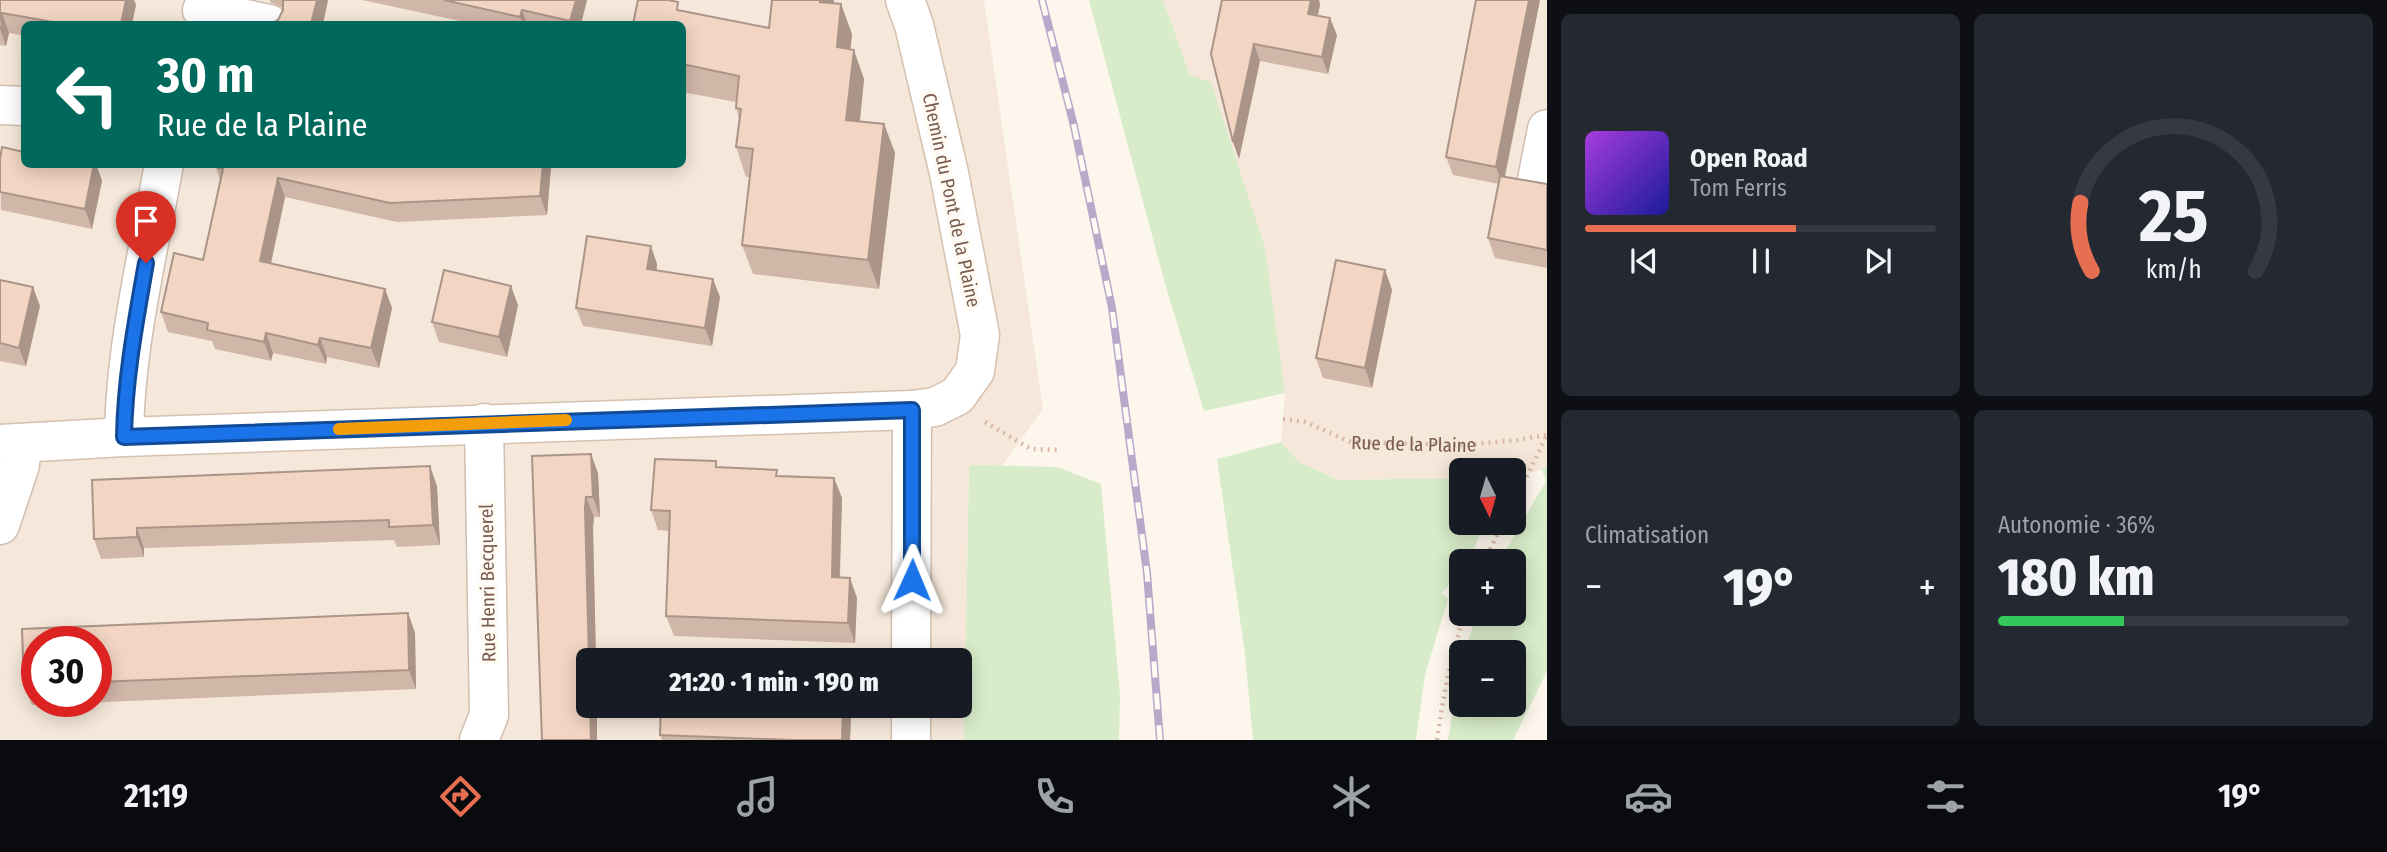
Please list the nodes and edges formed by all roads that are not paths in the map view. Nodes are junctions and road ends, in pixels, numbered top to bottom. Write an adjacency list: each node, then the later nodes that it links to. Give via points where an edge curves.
1 (905, 0): 9 (street, Chemin du Pont de la Plaine, via 950,173 980,335 975,371 957,396 935,407)
2 (201, 12): 3 (street)
3 (252, 21)
4 (0, 104): 5 (street)
5 (21, 106)
6 (1547, 129): 8 (street)
7 (163, 168): 11 (street, via 133,337)
8 (1537, 180)
9 (912, 410): 10 (street); 14 (street)
10 (484, 423): 11 (street); 16 (street, Rue Henri Becquerel, via 489,715)
11 (124, 437): 12 (street)
12 (11, 443): 13 (street, via 20,465)
13 (0, 525)
14 (911, 648)
15 (911, 718): 17 (street)
16 (479, 740)
17 (911, 740)

